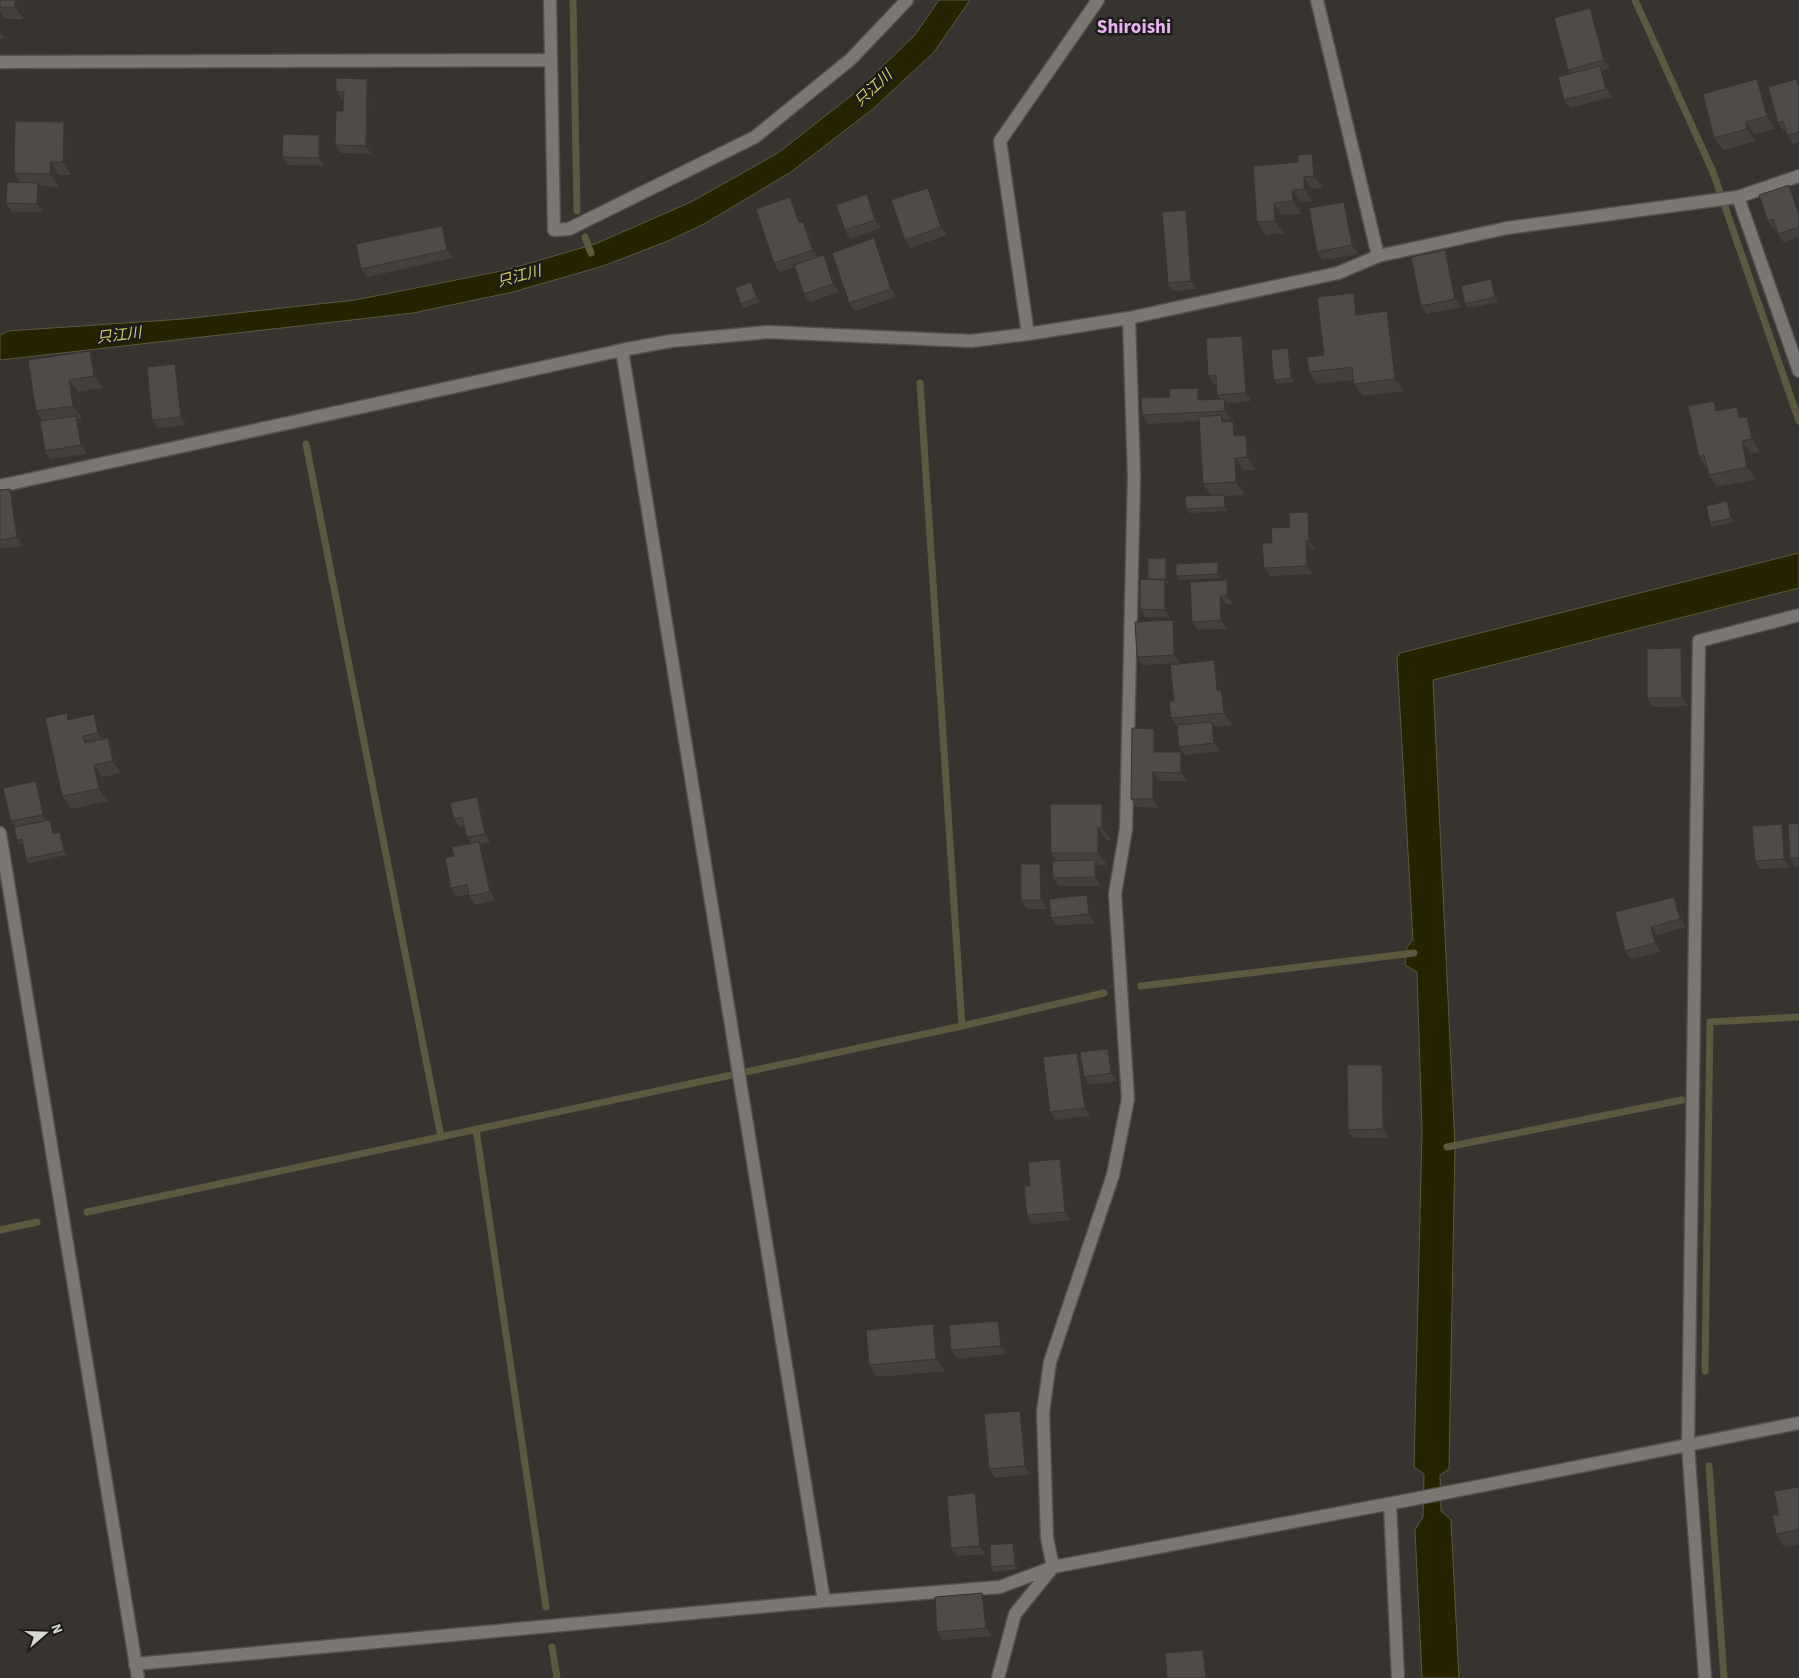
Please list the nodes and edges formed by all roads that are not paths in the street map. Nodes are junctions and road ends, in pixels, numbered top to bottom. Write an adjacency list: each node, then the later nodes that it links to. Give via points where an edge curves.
1 (550, 0): 5 (street)
2 (908, 0): 5 (street, via 851,58 755,137 569,229 554,230)
3 (1098, 0): 11 (street, via 1000,141)
4 (1317, 0): 9 (street)
5 (551, 60): 6 (street)
6 (0, 62)
7 (1799, 176): 8 (street)
8 (1735, 197): 9 (street, via 1507,228); 13 (street)
9 (1378, 256): 10 (street, via 1338,273)
10 (1129, 318): 11 (street); 20 (street, via 1134,476 1126,829 1115,894 1128,1099 1113,1175 1050,1362 1043,1412 1047,1538)
11 (1028, 334): 12 (street, via 971,341 768,332)
12 (622, 350): 14 (street); 21 (street)
13 (1798, 368)
14 (0, 486)
15 (1799, 615): 18 (street, via 1699,641)
16 (0, 833): 22 (street)
17 (1799, 1423): 18 (street)
18 (1688, 1446): 19 (street); 26 (street)
19 (1390, 1504): 20 (street); 25 (street)
20 (1053, 1567): 21 (street, via 1000,1587); 24 (street, via 1015,1614)
21 (824, 1600): 22 (street)
22 (135, 1664): 23 (street)
23 (138, 1678)
24 (998, 1678)
25 (1398, 1678)
26 (1705, 1678)

